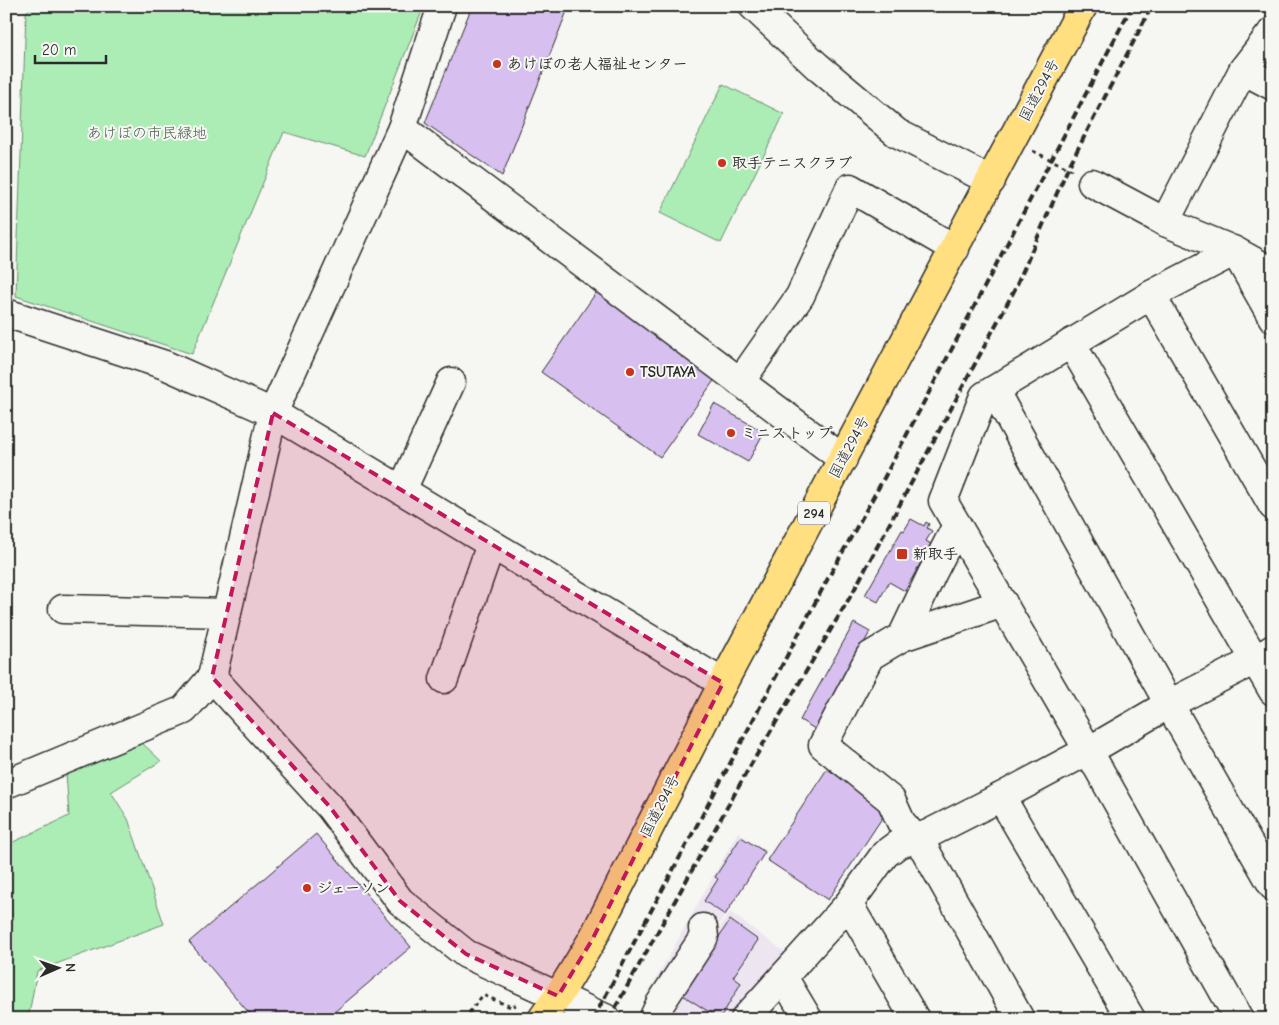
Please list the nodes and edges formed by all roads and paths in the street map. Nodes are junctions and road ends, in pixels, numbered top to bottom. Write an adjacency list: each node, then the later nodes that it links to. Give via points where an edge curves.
1 (442, 6): 7 (street)
2 (753, 6): 9 (street, via 897,133)
3 (1083, 6): 8 (highway, 国道294号 / 294)
4 (1273, 31): 5 (street)
5 (1243, 70): 6 (street); 11 (street)
6 (1273, 86)
7 (402, 128): 20 (street); 22 (street)
8 (1012, 140): 9 (highway, 国道294号 / 294); 10 (path)
9 (991, 181): 12 (highway, 国道294号 / 294)
10 (1092, 183): 11 (street)
11 (1165, 222): 13 (street)
12 (955, 249): 20 (street, via 850,188 800,296); 23 (highway, 国道294号 / 294)
13 (1235, 251): 14 (street); 15 (street); 17 (street)
14 (1273, 272)
15 (1151, 296): 18 (street); 25 (street)
16 (6, 313): 22 (street, via 165,365)
17 (1273, 318)
18 (1071, 343): 21 (street); 32 (street)
19 (451, 382): 24 (street)
20 (740, 382): 23 (street)
21 (994, 390): 26 (street, via 984,396 943,501); 37 (street)
22 (273, 413): 24 (street); 30 (street)
23 (843, 459): 35 (highway, 国道294号 / 294)
24 (402, 490): 27 (street)
25 (1273, 506)
26 (957, 525): 28 (street); 31 (street)
27 (491, 544): 34 (street); 35 (street)
28 (1003, 603): 31 (street); 38 (street)
29 (63, 609): 30 (street)
30 (227, 612): 33 (street)
31 (902, 638): 41 (street, via 870,656 823,745 891,800 901,822)
32 (1264, 654): 36 (street); 37 (street)
33 (212, 677): 39 (street, via 184,710); 46 (street, via 330,807 400,900 466,954)
34 (444, 679)
35 (723, 683): 46 (highway, 国道294号 / 294, via 592,940)
36 (1273, 691)
37 (1169, 704): 38 (street); 42 (street)
38 (1088, 750): 40 (street); 55 (street)
39 (6, 784)
40 (1002, 797): 41 (street); 54 (street)
41 (916, 838): 43 (street, via 885,854); 53 (street, via 926,850)
42 (1273, 886)
43 (847, 906): 45 (street); 52 (street)
44 (703, 928): 49 (street, via 704,937)
45 (783, 977): 50 (street); 51 (street)
46 (558, 996): 47 (highway, 国道294号 / 294); 48 (street)
47 (542, 1019)
48 (607, 1019)
49 (653, 1019)
50 (745, 1019)
51 (808, 1019)
52 (914, 1019)
53 (1020, 1019)
54 (1131, 1019)
55 (1239, 1019)

